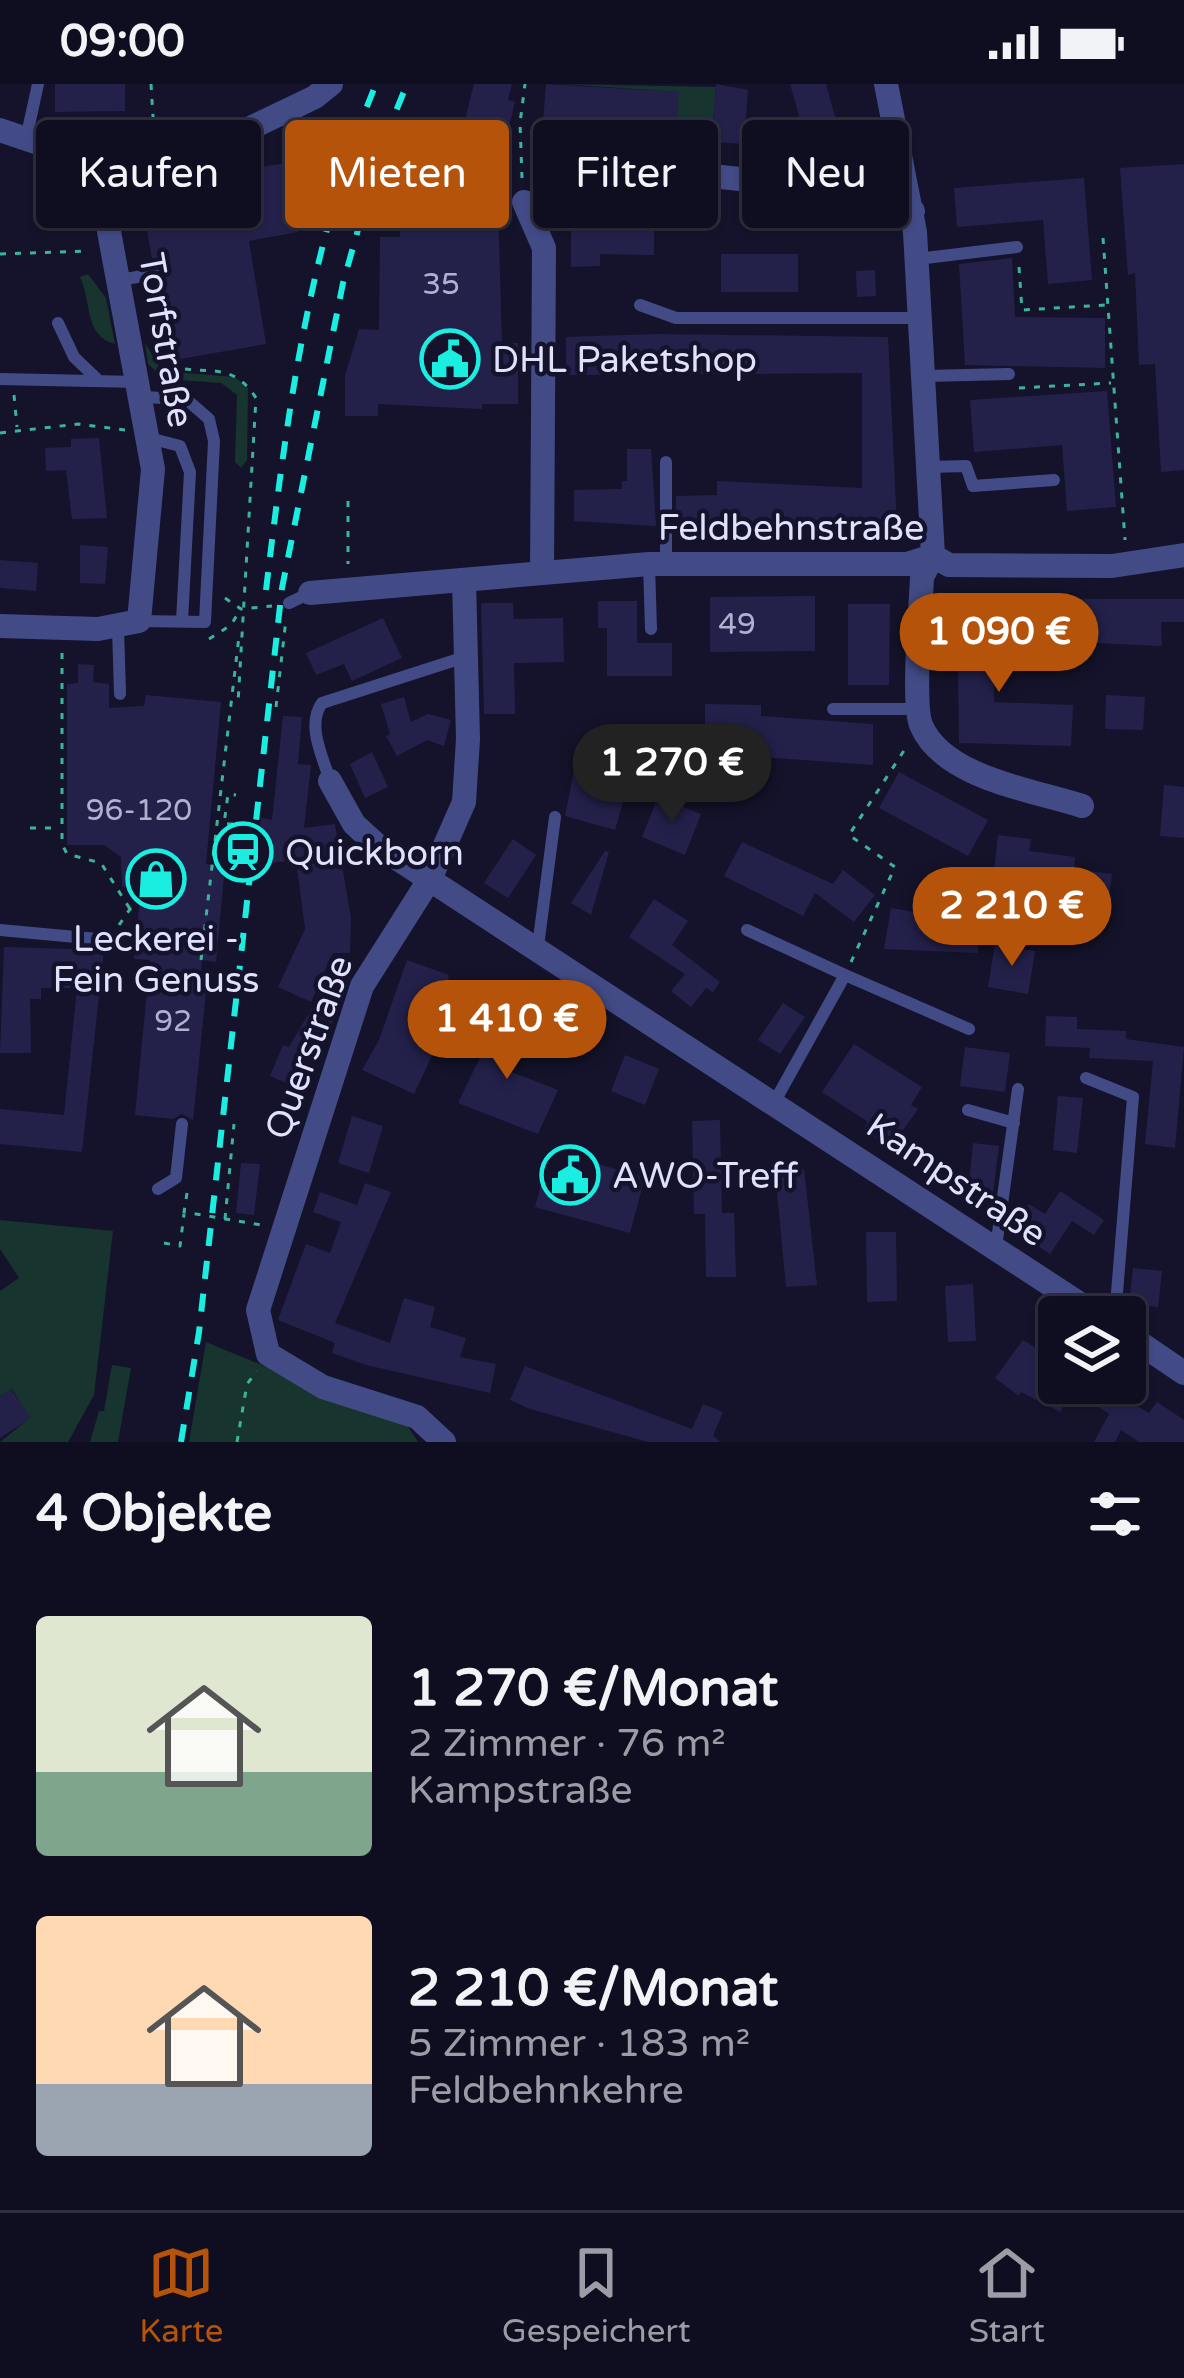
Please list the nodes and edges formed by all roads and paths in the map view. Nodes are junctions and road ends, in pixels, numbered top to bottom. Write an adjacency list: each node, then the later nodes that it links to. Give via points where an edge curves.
1 (38, 84): 9 (lane)
2 (151, 84): 6 (path)
3 (331, 84): 7 (street)
4 (525, 84): 12 (path)
5 (886, 84): 13 (street)
6 (153, 120)
7 (261, 123)
8 (0, 130): 9 (street)
9 (26, 139): 10 (street)
10 (36, 145)
11 (718, 176): 13 (street)
12 (524, 202): 43 (street, via 544,248)
13 (913, 211): 19 (street)
14 (109, 228): 17 (street, Torfstraße)
15 (1103, 238): 22 (path)
16 (1017, 247): 19 (lane); 22 (path, via 1022,310)
17 (114, 248): 18 (path); 21 (street, Torfstraße)
18 (0, 254)
19 (917, 259): 24 (street)
20 (154, 274): 21 (lane)
21 (120, 280): 31 (street, Torfstraße)
22 (1108, 304): 30 (path)
23 (640, 305): 24 (lane, via 676,318)
24 (922, 319): 27 (street)
25 (58, 323): 28 (lane, via 74,357)
26 (1010, 374): 27 (lane); 30 (path, via 1014,388)
27 (925, 376): 36 (street)
28 (97, 379): 29 (lane); 31 (lane)
29 (5, 380): 32 (path)
30 (1113, 383): 39 (path)
31 (141, 390): 34 (street, Torfstraße); 50 (lane, via 187,399 209,419 214,441 205,622)
32 (18, 429): 33 (path); 34 (path, via 107,424)
33 (0, 433)
34 (149, 438): 50 (lane, via 181,446 190,472); 51 (street, Torfstraße, via 153,469)
35 (666, 462): 42 (lane)
36 (928, 467): 37 (lane, via 966,466 973,487); 41 (street)
37 (1054, 480)
38 (348, 501): 45 (path)
39 (1125, 548)
40 (1184, 555): 41 (street, Feldbehnstraße, via 1112,566 949,565)
41 (932, 556): 42 (street, Feldbehnstraße, via 907,564); 61 (street, via 922,577)
42 (658, 564): 43 (street, Feldbehnstraße); 54 (lane)
43 (542, 573): 44 (street, Feldbehnstraße)
44 (464, 580): 45 (street, Feldbehnstraße); 56 (street, Querstraße)
45 (349, 590): 47 (street, Feldbehnstraße)
46 (219, 595): 49 (path)
47 (299, 598): 59 (path)
48 (264, 607): 49 (path)
49 (241, 609): 55 (path)
50 (182, 621): 51 (lane)
51 (128, 624): 53 (street); 57 (lane)
52 (0, 626): 53 (street)
53 (62, 628): 70 (path)
54 (651, 629)
55 (240, 634): 58 (path); 65 (path)
56 (466, 657): 62 (lane, via 322,703 315,729); 71 (street, Querstraße, via 468,776 454,832)
57 (120, 694)
58 (238, 703)
59 (275, 707)
60 (833, 709): 61 (lane)
61 (921, 717): 64 (street, via 939,752); 79 (path, via 849,835 895,867)
62 (330, 781): 71 (street, Kampstraße, via 366,835)
63 (236, 795): 66 (path, via 228,794)
64 (1082, 806)
65 (218, 807): 66 (path); 78 (path)
66 (226, 808): 68 (path, via 224,824)
67 (555, 817): 77 (lane)
68 (233, 824)
69 (30, 828): 70 (path)
70 (62, 828): 72 (path, via 67,854 101,863)
71 (431, 877): 77 (street, Kampstraße); 98 (street, Querstraße, via 362,986 258,1310)
72 (130, 909): 73 (path); 76 (path)
73 (139, 910)
74 (0, 930): 76 (lane)
75 (747, 930): 79 (lane)
76 (108, 940)
77 (538, 946): 83 (street, Kampstraße)
78 (201, 959)
79 (844, 975): 80 (lane); 83 (lane)
80 (969, 1029)
81 (1086, 1078): 96 (lane, via 1133,1097)
82 (1018, 1089): 85 (lane)
83 (775, 1101): 95 (street, Kampstraße)
84 (968, 1110): 85 (lane)
85 (1014, 1123): 93 (lane)
86 (182, 1124): 88 (lane, via 176,1178)
87 (234, 1124): 91 (path)
88 (158, 1189)
89 (187, 1189): 90 (path)
90 (184, 1212): 91 (path); 94 (path, via 180,1246)
91 (225, 1221): 92 (path)
92 (272, 1226)
93 (997, 1240)
94 (164, 1243)
95 (1068, 1296)
96 (1117, 1296)
97 (1146, 1348): 99 (street)
98 (268, 1354): 100 (path, via 247,1384); 101 (street, via 323,1387 417,1417)
99 (1184, 1372)
100 (237, 1442)
101 (444, 1442)

